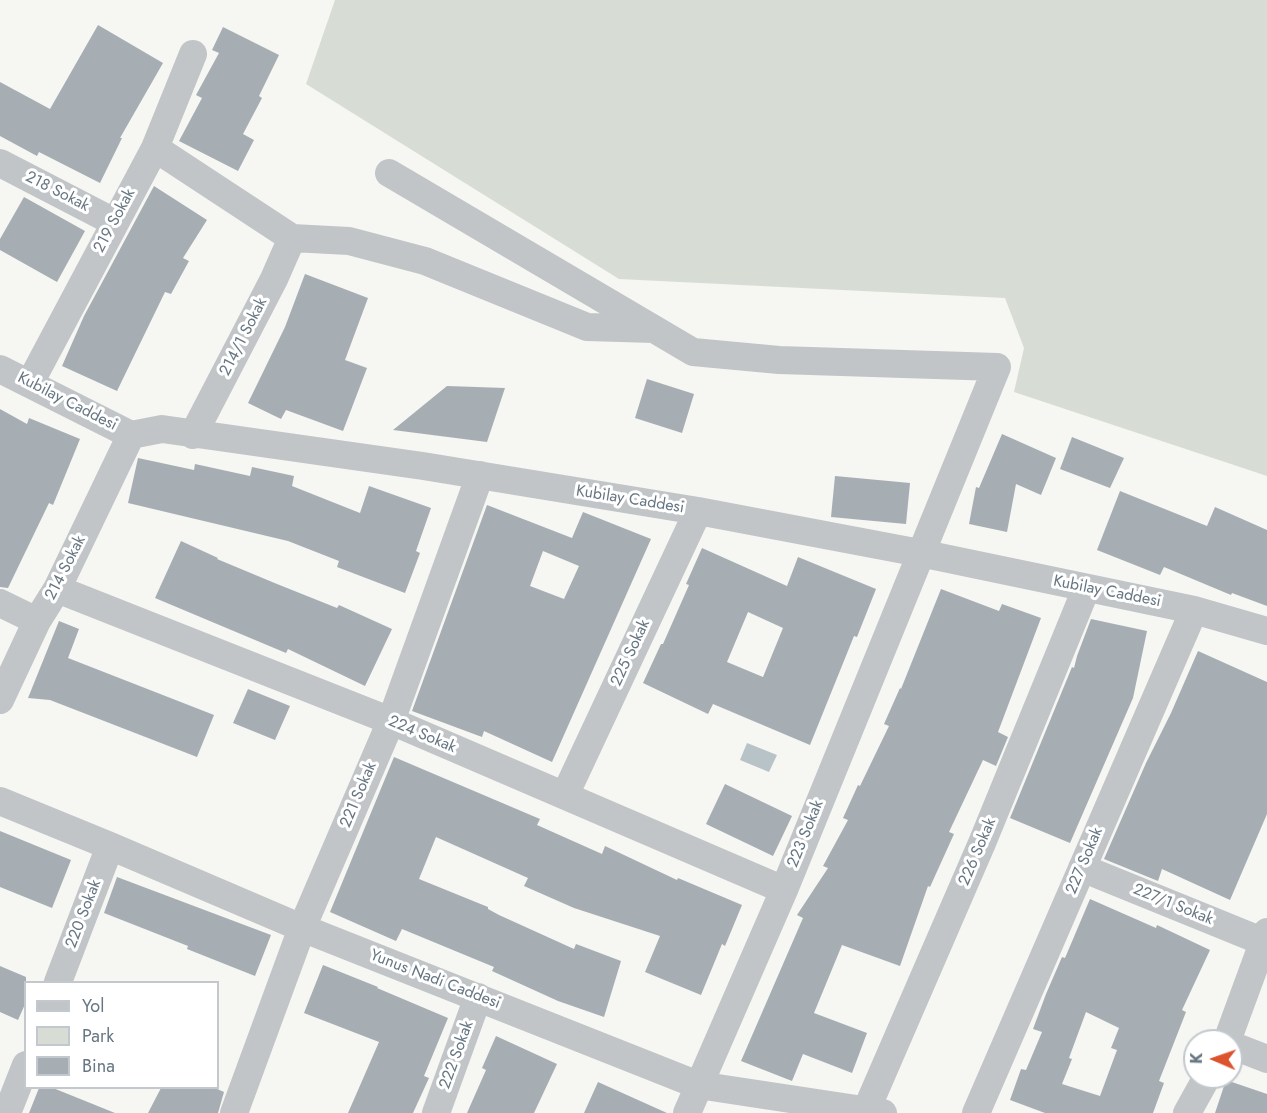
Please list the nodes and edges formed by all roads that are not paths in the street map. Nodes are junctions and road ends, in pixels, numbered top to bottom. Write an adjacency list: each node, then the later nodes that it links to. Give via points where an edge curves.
1 (193, 54): 2 (street, 219 Sokak)
2 (155, 148): 5 (street, 219 Sokak); 6 (street)
3 (0, 163): 5 (street, 218 Sokak)
4 (389, 173): 7 (street)
5 (114, 222): 9 (street, 219 Sokak)
6 (292, 238): 7 (street, via 349,241 425,261 587,327); 11 (street, 214/1 Sokak)
7 (656, 329): 14 (street, 223 Sokak, via 693,352 779,360 997,367)
8 (0, 369): 9 (street, Kubilay Caddesi)
9 (30, 383): 10 (street, Kubilay Caddesi)
10 (131, 435): 11 (street, Kubilay Caddesi, via 162,429); 16 (street, 214 Sokak)
11 (193, 435): 12 (street, Kubilay Caddesi)
12 (480, 475): 13 (street, Kubilay Caddesi); 22 (street, 221 Sokak)
13 (698, 511): 14 (street, Kubilay Caddesi); 23 (street, 225 Sokak)
14 (920, 553): 15 (street, Kubilay Caddesi); 27 (street, 223 Sokak)
15 (1086, 589): 18 (street, Kubilay Caddesi); 38 (street, 226 Sokak)
16 (57, 590): 19 (street, 214 Sokak); 22 (street, 224 Sokak)
17 (0, 603): 19 (street)
18 (1194, 610): 20 (street, Kubilay Caddesi); 26 (street, 227 Sokak)
19 (37, 621): 21 (street, 214 Sokak)
20 (1267, 631)
21 (0, 700)
22 (390, 721): 23 (street, 224 Sokak); 28 (street, 221 Sokak)
23 (565, 795): 27 (street, 224 Sokak)
24 (0, 801): 25 (street, Yunus Nadi Caddesi)
25 (110, 846): 28 (street, Yunus Nadi Caddesi); 30 (street, 220 Sokak)
26 (1082, 868): 29 (street, 227/1 Sokak); 43 (street, 227 Sokak)
27 (784, 890): 36 (street, 223 Sokak)
28 (302, 928): 31 (street, Yunus Nadi Caddesi); 40 (street, 221 Sokak)
29 (1265, 937): 32 (street)
30 (58, 981)
31 (478, 996): 36 (street, Yunus Nadi Caddesi); 41 (street, 222 Sokak)
32 (1231, 1029)
33 (1243, 1050): 34 (street)
34 (1267, 1059)
35 (24, 1070): 39 (street)
36 (698, 1085): 38 (street, Yunus Nadi Caddesi); 42 (street, 223 Sokak)
37 (1200, 1089): 44 (street)
38 (871, 1112)
39 (7, 1113)
40 (234, 1113)
41 (436, 1113)
42 (687, 1113)
43 (976, 1113)
44 (1187, 1113)

